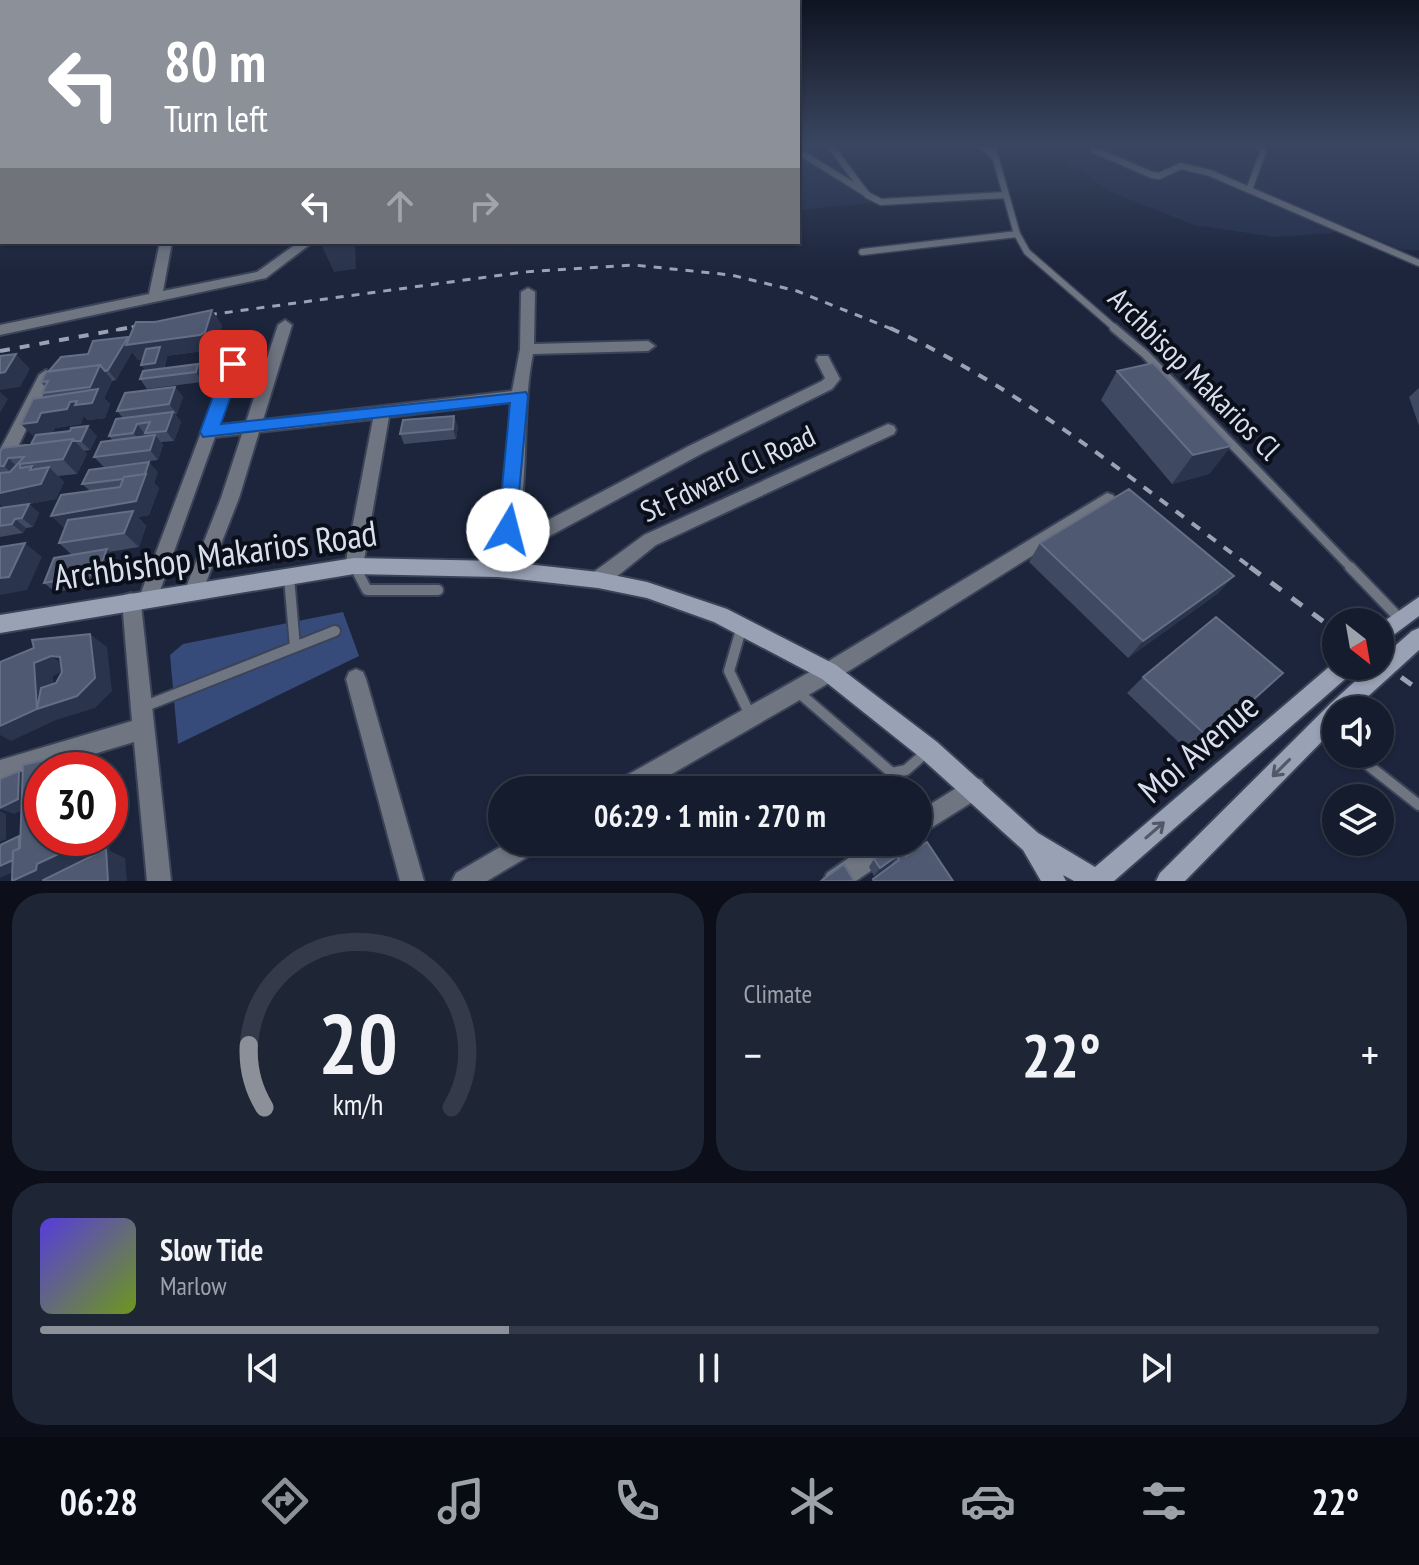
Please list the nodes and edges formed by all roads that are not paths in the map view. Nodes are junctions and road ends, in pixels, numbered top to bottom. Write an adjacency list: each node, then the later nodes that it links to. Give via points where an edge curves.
1 (845, 186): 7 (lane)
2 (860, 186): 7 (lane)
3 (1002, 186): 8 (lane, Archbisop Makarios Cl)
4 (1239, 186): 6 (lane)
5 (1250, 186): 6 (lane)
6 (1249, 190): 13 (lane)
7 (867, 195): 8 (lane, via 886,203)
8 (1004, 195): 9 (lane, Archbisop Makarios Cl)
9 (1017, 234): 12 (lane); 38 (lane, Archbisop Makarios Cl, via 1027,252 1168,377)
10 (166, 244): 15 (street)
11 (304, 244): 15 (street, via 261,275)
12 (862, 252)
13 (1419, 263)
14 (528, 292): 20 (street)
15 (155, 297): 17 (street)
16 (285, 325): 25 (street)
17 (0, 330)
18 (240, 345): 27 (street)
19 (648, 346): 20 (street)
20 (527, 349): 23 (street)
21 (823, 360): 30 (street, via 833,379 827,385 695,450)
22 (46, 375): 28 (street)
23 (519, 396): 24 (street); 30 (street, via 512,508)
24 (382, 411): 25 (street); 31 (street)
25 (252, 427): 27 (street); 34 (street)
26 (888, 430): 33 (street, St Fdward Cl Road, via 650,540)
27 (209, 432): 36 (street)
28 (0, 466)
29 (1107, 500): 45 (street)
30 (501, 560): 31 (street, Archbishop Makarios Road); 33 (street, Archbishop Makarios Road)
31 (354, 566): 32 (street, Archbishop Makarios Road); 35 (lane, via 367,590)
32 (289, 576): 34 (street, Archbishop Makarios Road); 44 (lane)
33 (598, 580): 41 (street, Archbishop Makarios Road, via 647,590)
34 (194, 590): 36 (street, Archbishop Makarios Road)
35 (438, 590)
36 (139, 600): 39 (street, Archbishop Makarios Road); 50 (street)
37 (1419, 605): 38 (street)
38 (1400, 619): 40 (street)
39 (0, 624)
40 (1394, 624)
41 (742, 625): 45 (street, Archbishop Makarios Road); 51 (lane, via 729,671)
42 (335, 631): 44 (lane)
43 (1419, 637): 49 (street)
44 (295, 647): 50 (lane)
45 (829, 672): 48 (street); 53 (street, Archbishop Makarios Road)
46 (356, 679): 64 (street)
47 (1329, 680): 68 (street, Moi Avenue, one-way to 47)
48 (797, 691): 51 (street); 53 (lane, via 892,773 906,770)
49 (1359, 696)
50 (144, 717): 55 (street); 63 (street)
51 (751, 717): 56 (street)
52 (1322, 733): 69 (street, one-way to 69)
53 (929, 750): 57 (street, Archbishop Makarios Road)
54 (1372, 768): 58 (lane)
55 (0, 771)
56 (648, 776)
57 (974, 788): 59 (street); 60 (street, Archbishop Makarios Road)
58 (1419, 805)
59 (932, 816)
60 (1030, 841): 67 (street, Archbishop Makarios Road); 68 (street, Archbishop Makarios Road)
61 (507, 856): 65 (street)
62 (872, 856): 66 (street)
63 (159, 881)
64 (412, 881)
65 (464, 881)
66 (835, 881)
67 (1054, 881)
68 (1096, 881)
69 (1168, 881)

